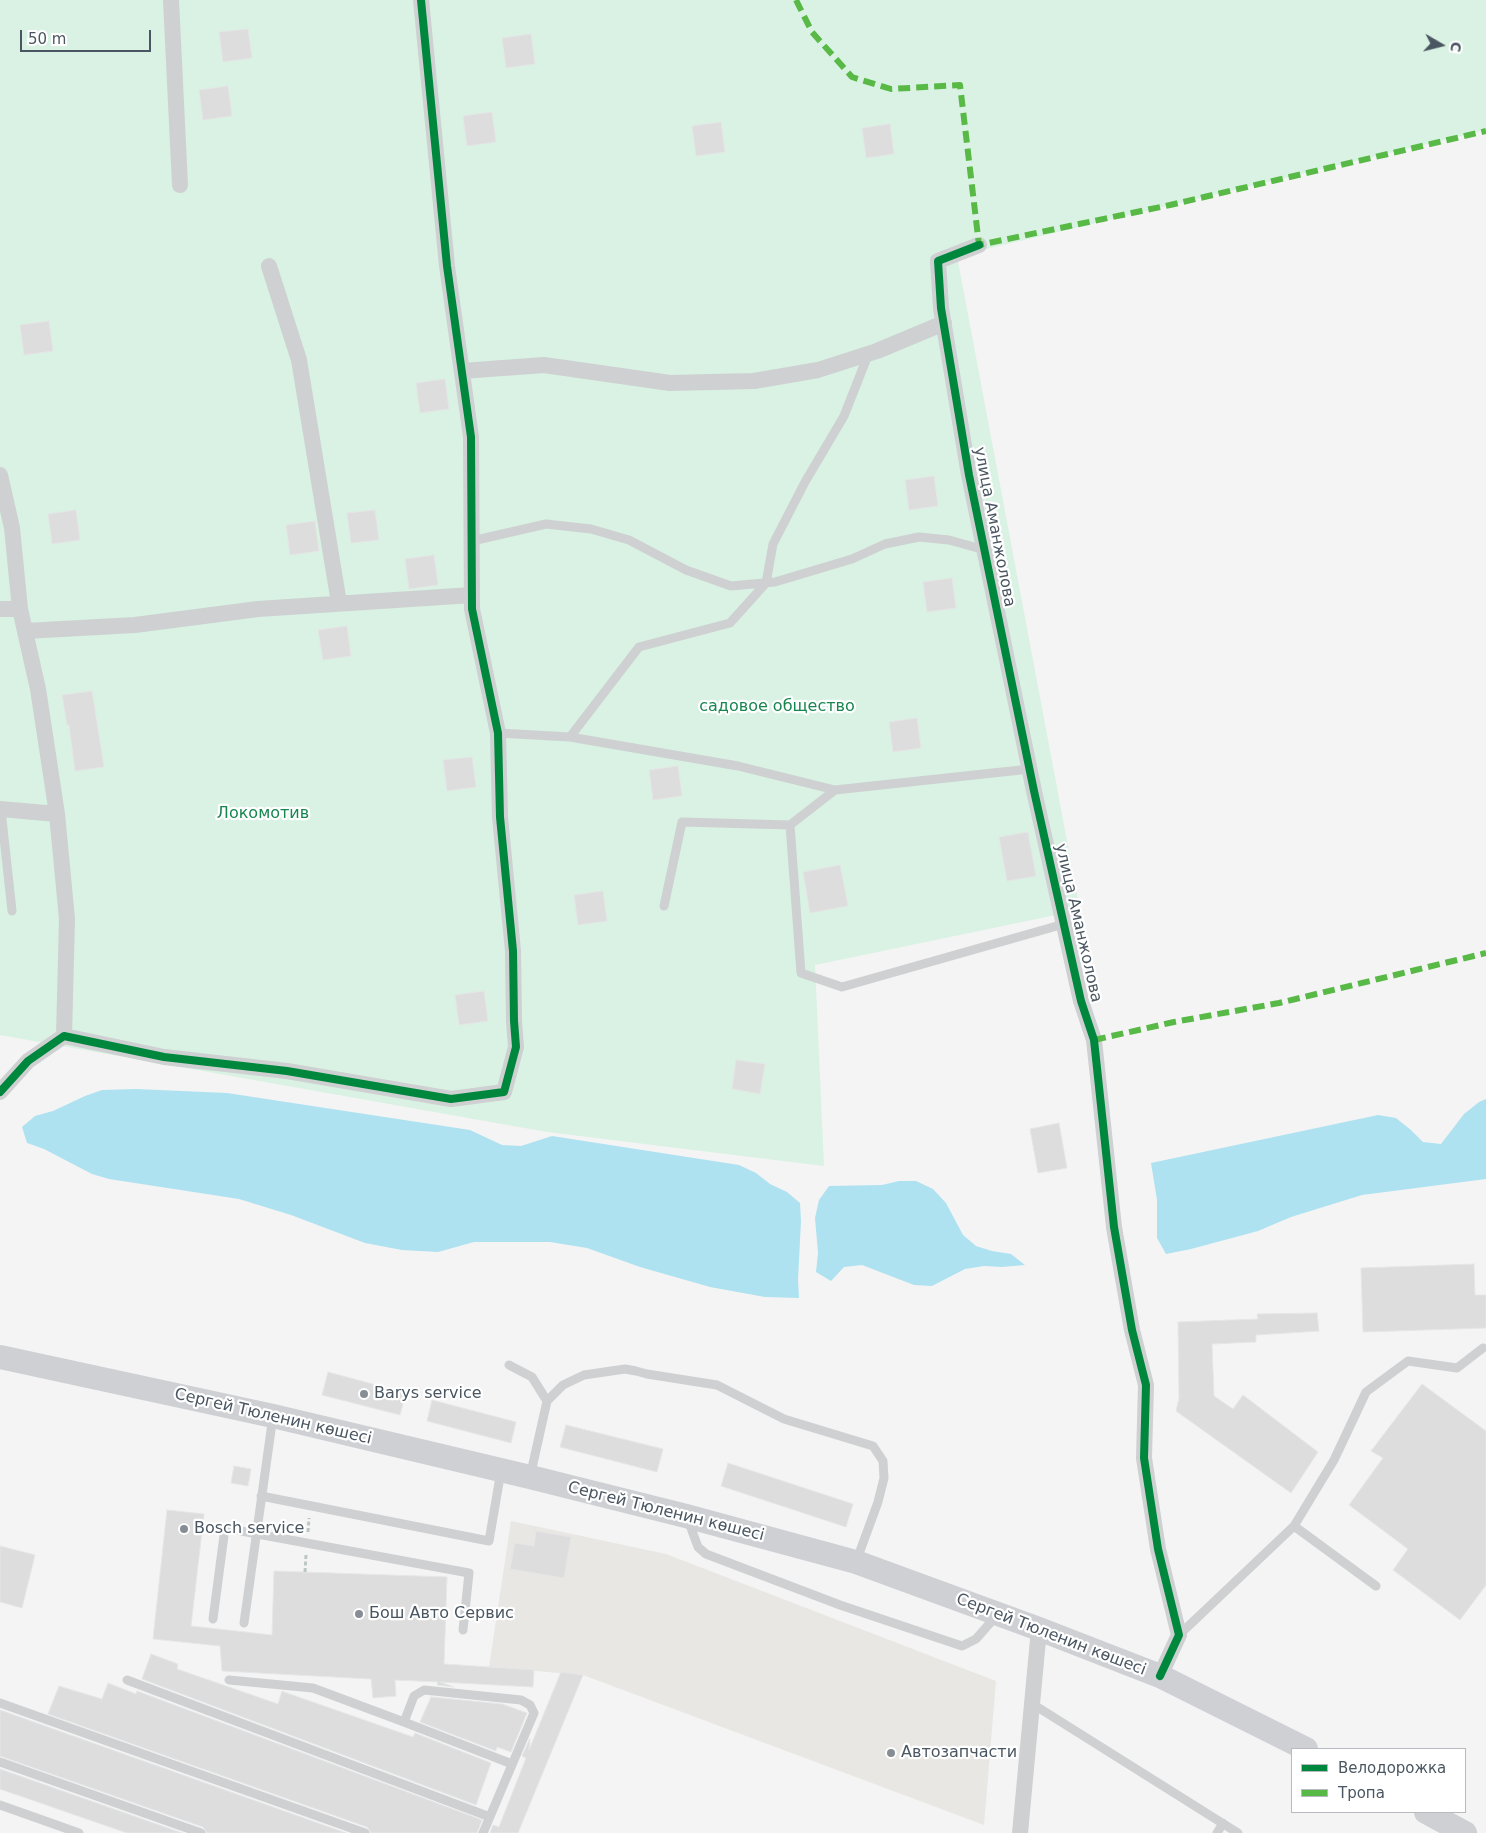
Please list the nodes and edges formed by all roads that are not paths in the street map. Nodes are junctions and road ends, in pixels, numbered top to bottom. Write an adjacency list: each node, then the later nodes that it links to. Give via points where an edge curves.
1 (171, 0): 3 (street)
2 (421, 0): 8 (street, via 447,266)
3 (180, 185)
4 (979, 245): 6 (street, улица Аманжолова, via 938,261)
5 (269, 266): 14 (street, via 298,360)
6 (944, 323): 7 (street); 11 (street, улица Аманжолова)
7 (868, 354): 8 (street, via 818,370 754,381 670,383 544,365); 12 (lane, via 844,416 773,544)
8 (462, 371): 10 (street, via 472,437)
9 (0, 475): 16 (street, via 12,528)
10 (472, 540): 12 (lane, via 546,524 591,529 630,540 686,570 731,586); 13 (street)
11 (984, 550): 12 (lane, via 949,540 919,537 885,544 852,560); 20 (street, улица Аманжолова)
12 (766, 583): 19 (lane, via 730,622 639,647)
13 (472, 595): 14 (street); 18 (street, via 472,609)
14 (339, 604): 17 (street, via 258,609 135,625)
15 (0, 609): 16 (street)
16 (20, 609): 17 (street)
17 (25, 631): 23 (street, via 38,689)
18 (498, 733): 19 (lane); 28 (street, via 500,817 514,951 516,1047 504,1092 451,1099 286,1071 164,1056)
19 (570, 736): 21 (lane, via 738,766)
20 (1030, 769): 21 (lane); 27 (street, улица Аманжолова)
21 (835, 790): 24 (lane)
22 (0, 809): 23 (street); 26 (lane)
23 (57, 814): 28 (street, via 67,919)
24 (790, 825): 25 (lane, via 682,822); 27 (lane, via 800,973 842,986)
25 (664, 906)
26 (12, 911)
27 (1064, 924): 48 (street, улица Аманжолова, via 1081,1001 1094,1040 1114,1226 1132,1330 1146,1385 1144,1458 1158,1549)
28 (64, 1036): 29 (street, via 28,1061)
29 (0, 1092)
30 (1483, 1348): 39 (lane, via 1457,1368 1408,1361 1366,1392 1334,1460)
31 (0, 1357): 34 (main road, Сергей Тюленин көшесі)
32 (509, 1365): 33 (lane, via 532,1377)
33 (547, 1401): 36 (lane); 41 (lane, via 563,1385 584,1375 625,1369 717,1384 784,1419 873,1446 883,1461 884,1478)
34 (273, 1416): 35 (main road, Сергей Тюленин көшесі); 37 (lane)
35 (501, 1470): 36 (main road, Сергей Тюленин көшесі); 37 (lane, via 489,1541)
36 (530, 1477): 38 (main road, Сергей Тюленин көшесі)
37 (261, 1496): 40 (lane)
38 (686, 1516): 41 (main road, Сергей Тюленин көшесі); 43 (lane, via 698,1548 706,1554 840,1605 962,1646 976,1639)
39 (1294, 1526): 42 (lane); 48 (lane)
40 (256, 1534): 44 (lane, via 225,1528); 45 (lane); 47 (lane, via 469,1573)
41 (856, 1562): 43 (main road, Сергей Тюленин көшесі)
42 (1376, 1586)
43 (997, 1614): 46 (main road, Сергей Тюленин көшесі)
44 (213, 1619)
45 (244, 1623)
46 (1039, 1629): 49 (main road, Сергей Тюленин көшесі); 53 (street)
47 (463, 1630)
48 (1179, 1635): 49 (street)
49 (1160, 1676): 55 (main road, Сергей Тюленин көшесі)
50 (126, 1680): 60 (lane)
51 (229, 1680): 54 (lane, via 313,1688)
52 (0, 1703): 64 (lane)
53 (1031, 1703): 61 (lane); 66 (street)
54 (404, 1722): 57 (lane); 57 (lane, via 414,1696 424,1690 521,1700 530,1705 534,1713)
55 (1304, 1748)
56 (0, 1762): 63 (lane)
57 (512, 1764): 60 (lane)
58 (0, 1805): 62 (lane)
59 (1428, 1813): 69 (main road)
60 (490, 1817): 65 (lane)
61 (1223, 1823): 67 (lane); 68 (lane)
62 (79, 1833)
63 (201, 1833)
64 (365, 1833)
65 (483, 1833)
66 (1020, 1833)
67 (1217, 1833)
68 (1238, 1833)
69 (1465, 1833)

